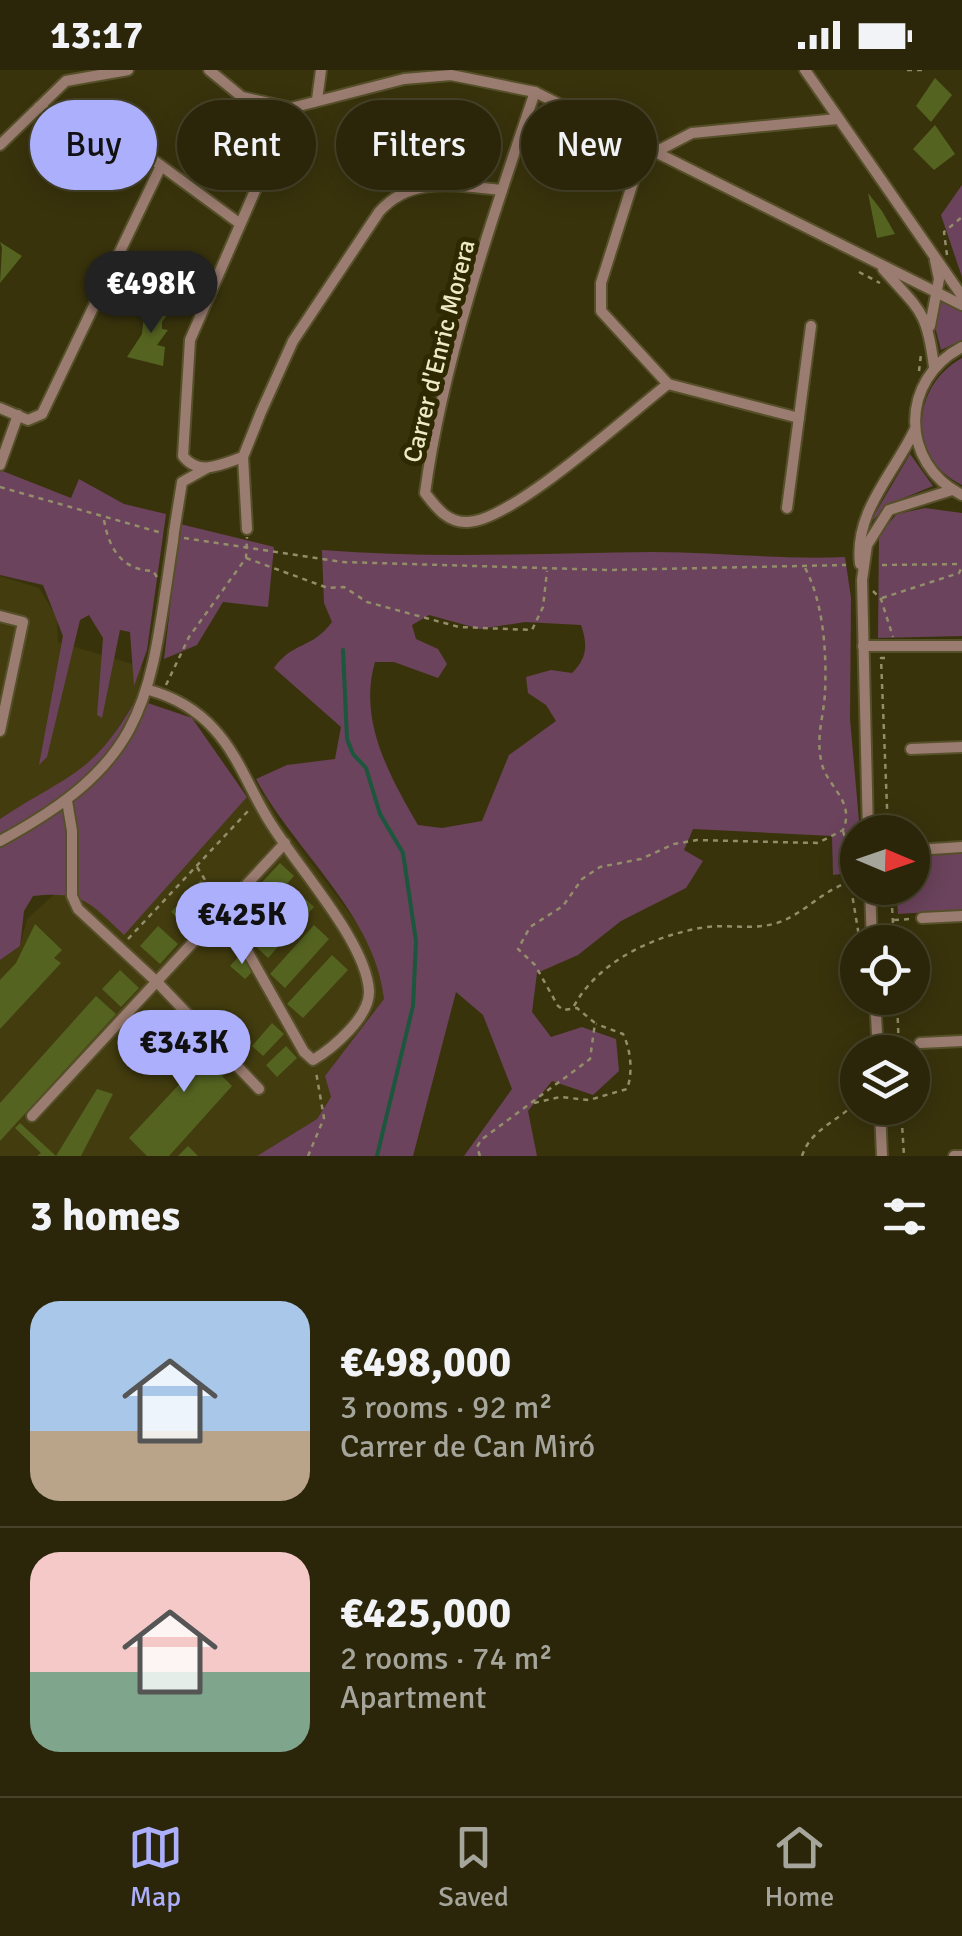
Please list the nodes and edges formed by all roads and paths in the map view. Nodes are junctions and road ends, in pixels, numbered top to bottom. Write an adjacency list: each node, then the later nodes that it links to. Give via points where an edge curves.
1 (128, 70): 8 (street, via 76,76)
2 (209, 70): 9 (street)
3 (320, 70): 10 (street)
4 (805, 70): 13 (street)
5 (907, 70): 6 (path)
6 (926, 70)
7 (535, 92): 10 (street, via 451,75); 11 (street); 20 (street, Carrer d'Enric Morera)
8 (47, 100)
9 (255, 100)
10 (317, 100)
11 (551, 100)
12 (30, 116): 14 (street)
13 (837, 119): 15 (street, via 692,133); 24 (street)
14 (0, 145)
15 (657, 150)
16 (657, 154): 26 (street)
17 (157, 164): 18 (street)
18 (161, 166): 23 (street); 41 (street, via 42,414)
19 (255, 190): 23 (street)
20 (502, 190): 39 (street, Carrer d'Enric Morera, via 431,444 425,492 443,516 468,522 527,494); 44 (street, via 444,185 394,194 293,342)
21 (630, 190): 39 (street, via 601,283 601,311)
22 (960, 218): 25 (path, via 944,232)
23 (240, 223): 46 (street, via 190,340 181,447 189,464)
24 (934, 256): 28 (street, via 929,274); 30 (street); 31 (street)
25 (948, 258)
26 (882, 268): 28 (street); 34 (street)
27 (859, 272): 29 (path)
28 (916, 281): 30 (street)
29 (889, 288)
30 (938, 292): 32 (street); 34 (street)
31 (962, 296)
32 (962, 305)
33 (811, 326): 42 (street)
34 (930, 328): 37 (street)
35 (962, 346): 37 (street)
36 (922, 348): 38 (path)
37 (934, 367): 43 (street, via 917,400)
38 (919, 372)
39 (668, 384): 42 (street)
40 (0, 408): 41 (street)
41 (18, 416): 45 (street)
42 (798, 418): 49 (street)
43 (914, 430): 48 (street, via 928,466); 61 (street, via 860,528)
44 (243, 458): 46 (street); 51 (street)
45 (0, 465)
46 (208, 468): 60 (street, via 182,482)
47 (0, 487): 50 (path)
48 (957, 493): 61 (street, via 902,504 878,520)
49 (787, 508)
50 (104, 519): 52 (path); 60 (path, via 117,557)
51 (247, 530)
52 (247, 550): 54 (path); 59 (path, via 342,562)
53 (853, 556): 61 (path)
54 (246, 558): 59 (path, via 328,588 344,587 367,602 472,629 528,633 543,608); 68 (path, via 204,614 164,689)
55 (846, 564): 57 (path)
56 (882, 565): 58 (path)
57 (804, 566): 59 (path); 75 (path, via 817,590 826,671 821,763)
58 (962, 566): 62 (path, via 959,573)
59 (547, 569)
60 (162, 581): 68 (street)
61 (859, 581): 62 (path); 65 (street)
62 (881, 598): 64 (path)
63 (0, 616): 69 (street, via 23,622)
64 (891, 630)
65 (863, 646): 66 (street); 76 (street)
66 (962, 646)
67 (882, 658): 72 (path)
68 (154, 691): 73 (street, via 212,726); 74 (street, via 114,758)
69 (0, 731)
70 (962, 747): 71 (street)
71 (911, 749): 72 (path)
72 (885, 750): 77 (path)
73 (258, 799): 80 (street); 83 (path)
74 (67, 800): 79 (street); 91 (street, via 74,903)
75 (844, 815)
76 (868, 815)
77 (887, 815)
78 (840, 832): 93 (path, via 818,844 686,842 582,878 563,906 530,927 518,949 558,1006)
79 (0, 841)
80 (284, 844): 86 (street); 97 (street, via 350,941 370,996 340,1040)
81 (962, 847): 82 (street)
82 (930, 849)
83 (196, 866): 86 (path); 91 (path)
84 (840, 886): 93 (path, via 772,924 701,928 634,951 592,976)
85 (892, 905): 89 (path)
86 (224, 910): 92 (street); 97 (street)
87 (962, 916): 88 (street)
88 (922, 918): 89 (path)
89 (893, 920): 90 (path)
90 (893, 925)
91 (120, 948): 92 (street)
92 (158, 983): 98 (street); 101 (street)
93 (573, 1008): 94 (path)
94 (595, 1023): 99 (path, via 588,1063); 99 (path, via 627,1041 627,1089 589,1100)
95 (962, 1041): 96 (street)
96 (930, 1043)
97 (313, 1060): 105 (path, via 324,1118)
98 (259, 1089)
99 (534, 1103): 104 (path, via 481,1140)
100 (840, 1114): 106 (path, via 806,1144)
101 (32, 1116)
102 (881, 1125): 107 (street)
103 (903, 1125): 108 (path)
104 (477, 1154)
105 (308, 1156)
106 (802, 1156)
107 (882, 1156)
108 (904, 1156)
109 (954, 1156): 110 (street)
110 (962, 1156)

